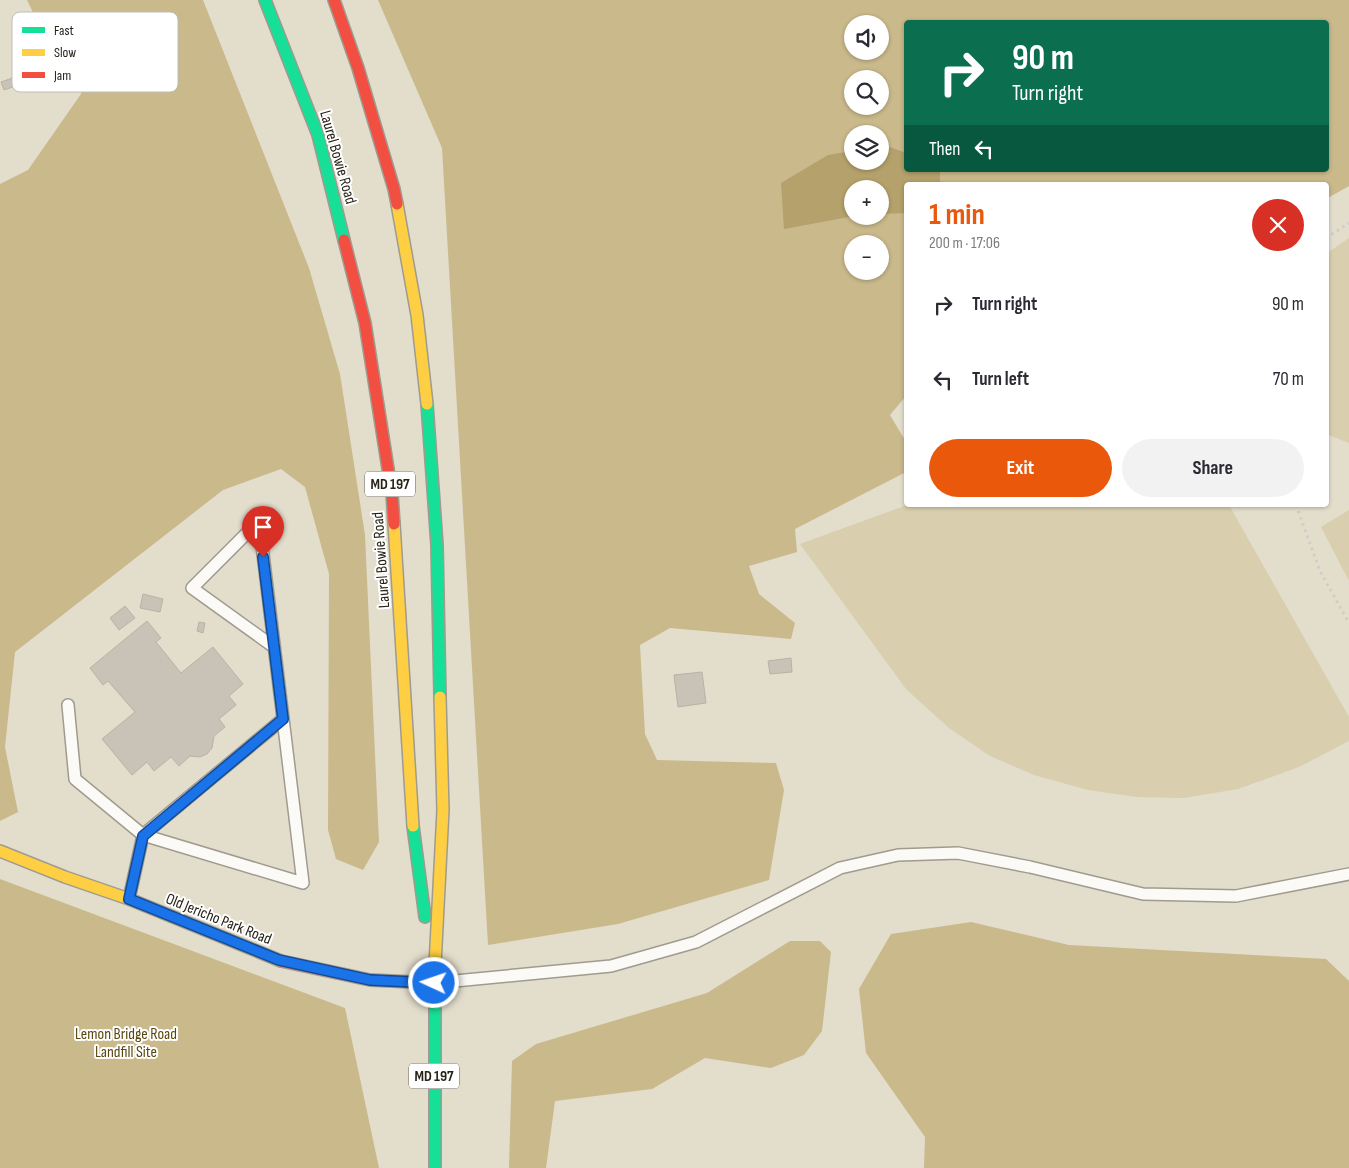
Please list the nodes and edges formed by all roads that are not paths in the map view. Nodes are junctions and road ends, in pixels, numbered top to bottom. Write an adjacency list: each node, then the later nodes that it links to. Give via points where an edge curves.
1 (265, 0): 10 (main road, Laurel Bowie Road / MD 197, via 318,135 365,323 392,494 414,834)
2 (334, 0): 10 (main road, Laurel Bowie Road / MD 197, via 394,189 417,316 428,408 437,545 443,810)
3 (274, 647): 3 (lane, via 272,628 259,521 192,588); 5 (lane)
4 (68, 705): 6 (lane, via 76,779)
5 (283, 719): 6 (lane); 6 (lane, via 303,883)
6 (143, 836): 9 (lane)
7 (0, 851): 9 (main road, Old Jericho Park Road)
8 (1349, 874): 10 (lane, via 1236,896 1143,894 958,853 898,854 840,868 696,942 611,966)
9 (129, 899): 10 (main road, Old Jericho Park Road, via 279,960 370,980)
10 (434, 983): 11 (main road, Laurel Bowie Road / MD 197)
11 (435, 1168)

